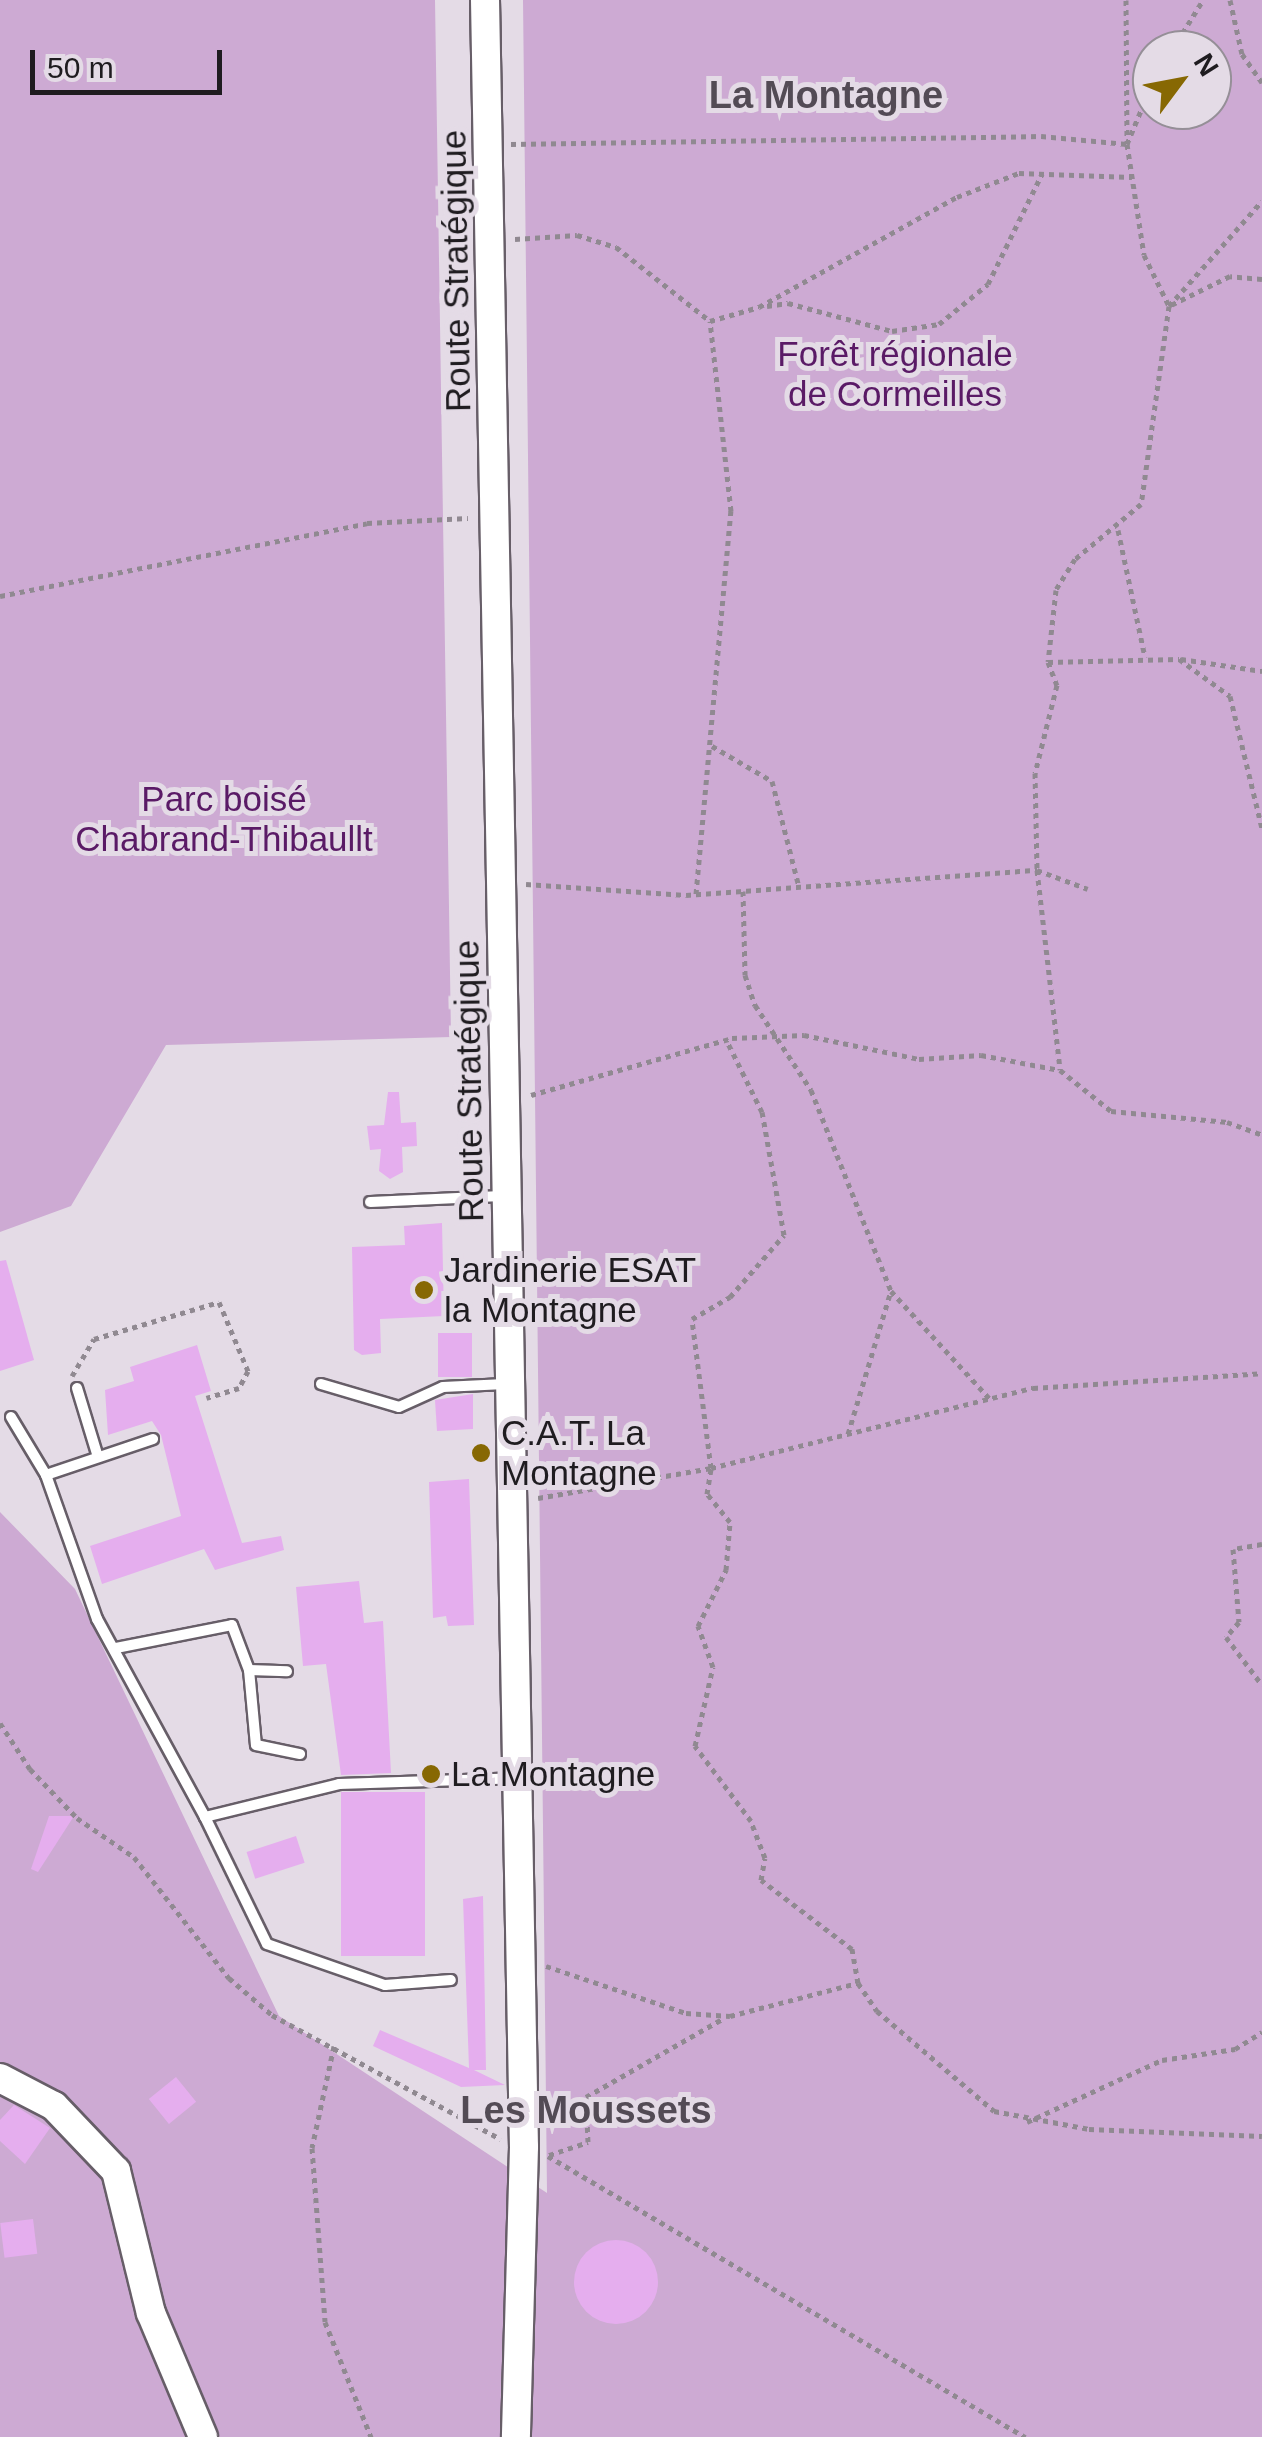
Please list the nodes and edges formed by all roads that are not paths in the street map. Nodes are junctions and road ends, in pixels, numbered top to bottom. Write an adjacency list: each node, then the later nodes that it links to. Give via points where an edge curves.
1 (488, 8): 2 (street, Route Stratégique)
2 (508, 1196): 3 (lane); 5 (street, Route Stratégique)
3 (370, 1202)
4 (321, 1384): 5 (lane, via 399,1407 443,1387)
5 (512, 1384): 15 (street, Route Stratégique)
6 (77, 1388): 9 (lane)
7 (11, 1417): 10 (lane)
8 (153, 1439): 9 (lane)
9 (98, 1458): 10 (lane)
10 (46, 1475): 11 (lane, via 97,1620)
11 (116, 1648): 12 (lane, via 232,1626); 16 (lane)
12 (249, 1670): 13 (lane); 14 (lane, via 260,1752)
13 (287, 1670)
14 (300, 1754)
15 (517, 1778): 16 (lane, via 339,1784); 20 (street, Route Stratégique, via 535,2151)
16 (205, 1817): 17 (lane, via 267,1944 386,1985)
17 (451, 1980)
18 (0, 2078): 19 (street, via 54,2106 116,2171 151,2312)
19 (203, 2437)
20 (516, 2437)

